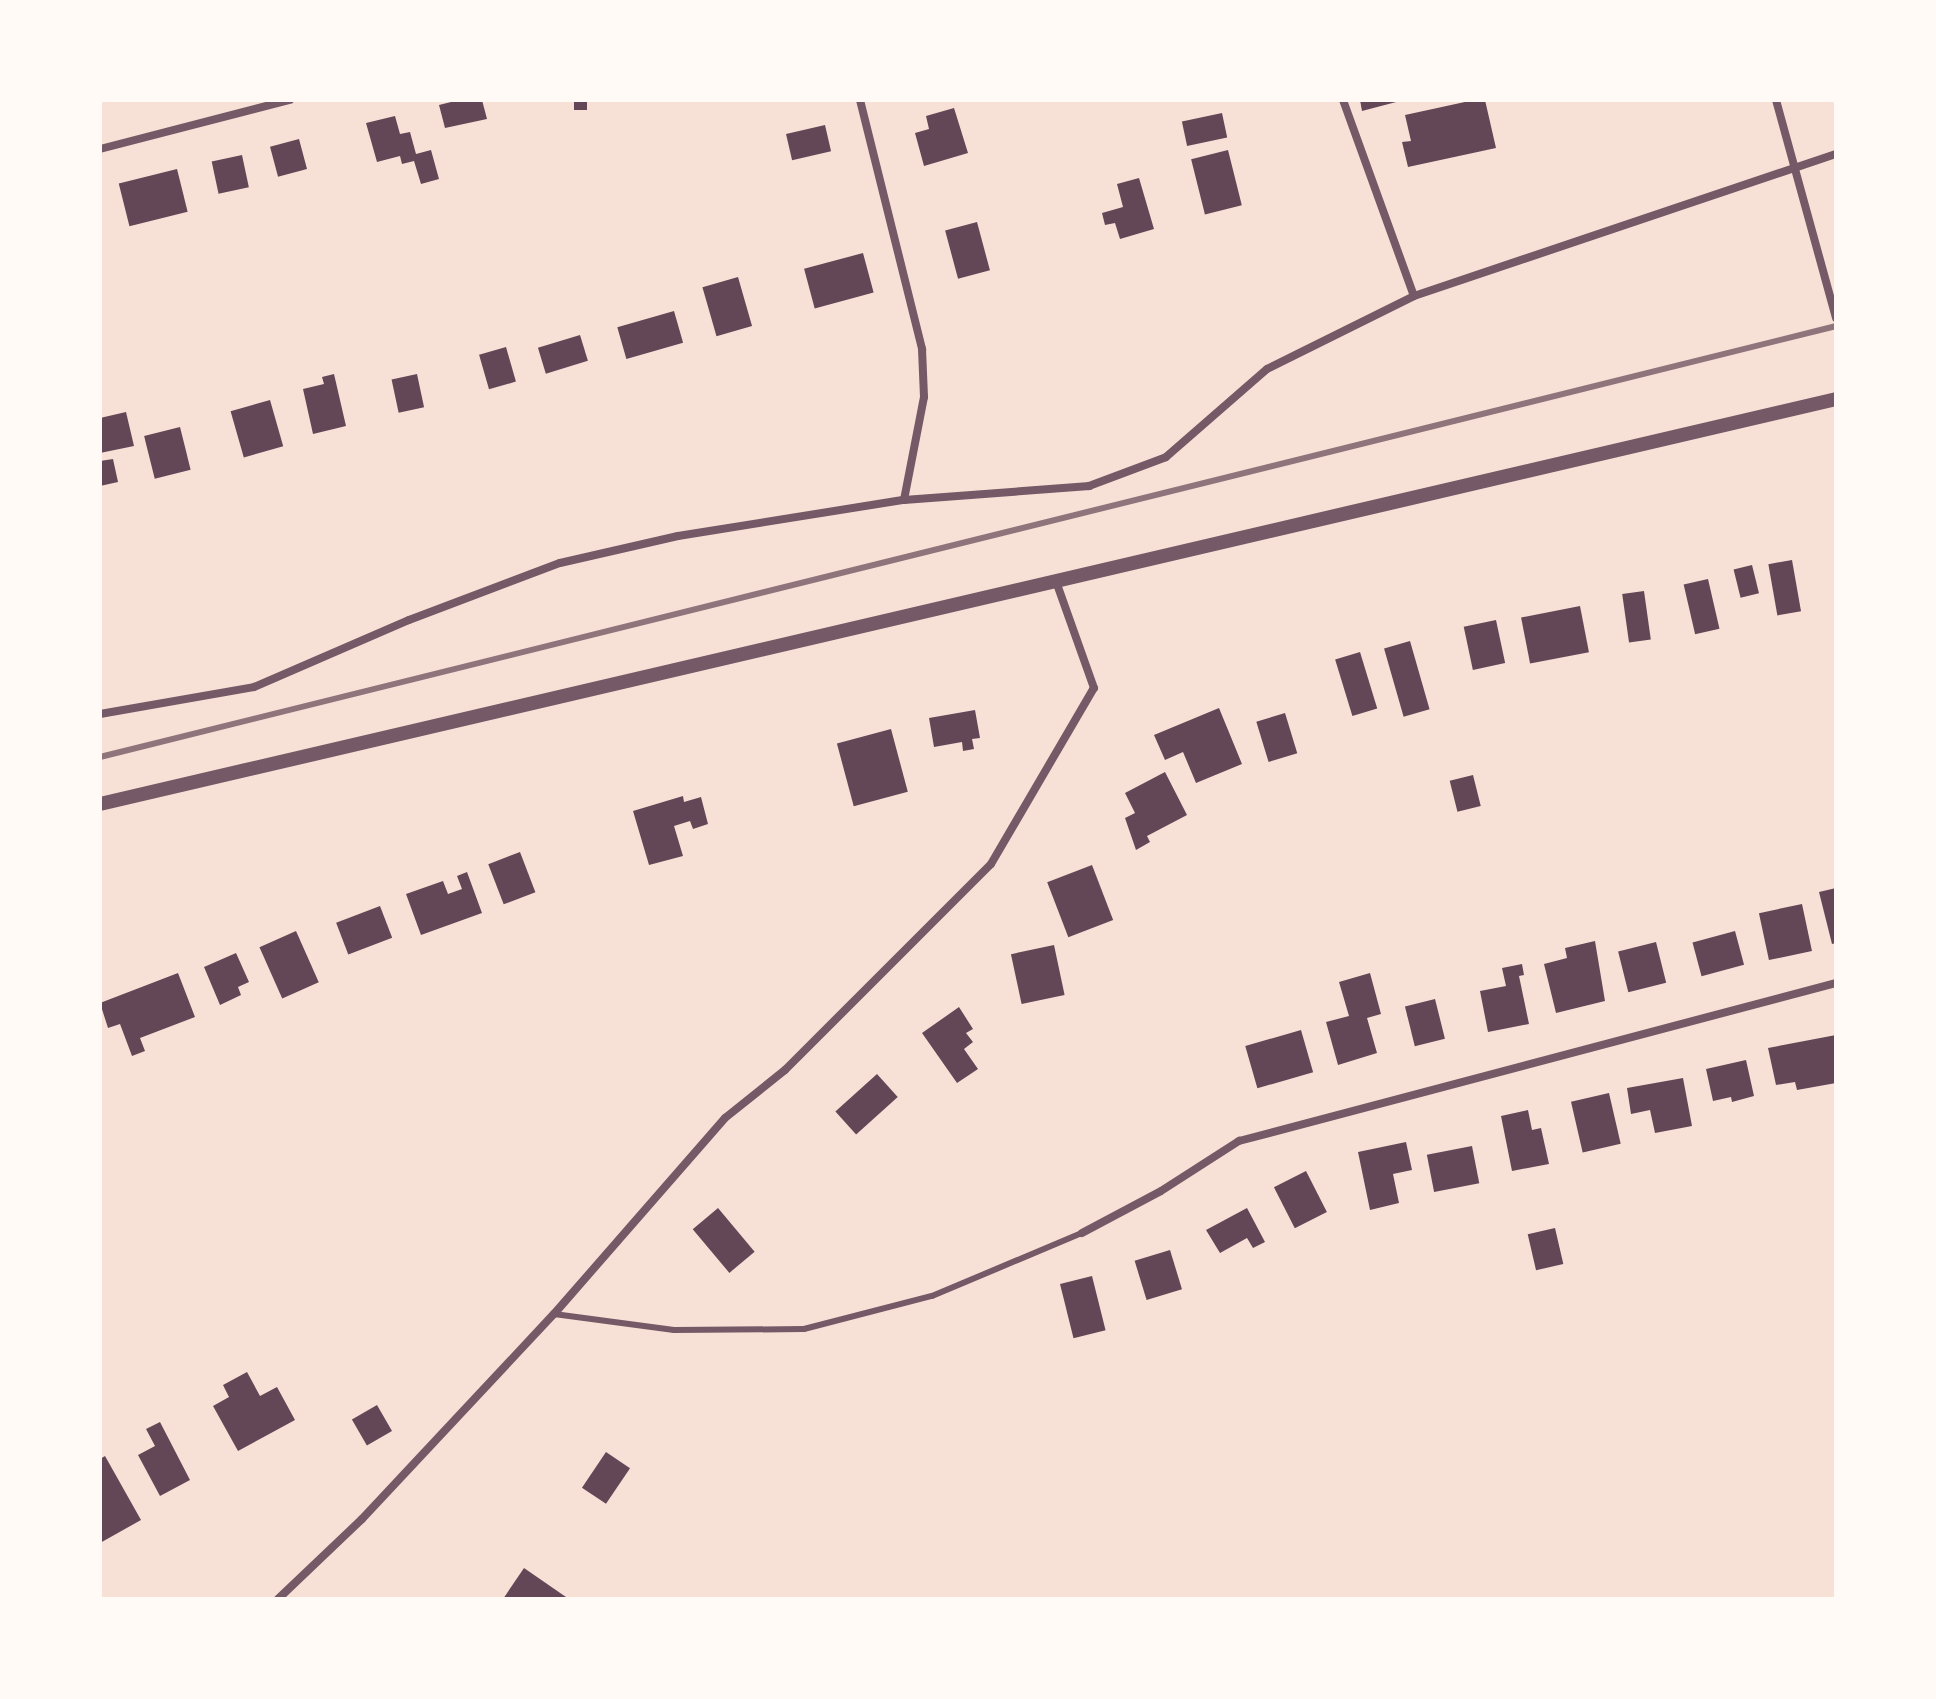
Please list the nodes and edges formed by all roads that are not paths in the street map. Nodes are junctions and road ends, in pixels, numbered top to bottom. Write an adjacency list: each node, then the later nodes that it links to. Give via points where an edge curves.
1 (290, 100): 5 (street)
2 (860, 100): 11 (street, via 922,349 924,397)
3 (1343, 100): 8 (street)
4 (1776, 100): 7 (street)
5 (100, 149)
6 (1836, 154): 7 (street)
7 (1794, 166): 8 (street); 9 (street)
8 (1414, 296): 11 (street, via 1267,369 1166,457 1089,486)
9 (1836, 318)
10 (1836, 399): 12 (street)
11 (904, 500): 13 (street, via 678,536 560,563 254,687)
12 (1056, 581): 14 (street); 17 (street, via 1094,688 991,864 785,1070 725,1118)
13 (100, 714)
14 (100, 804)
15 (1836, 983): 16 (street, via 1239,1141)
16 (1082, 1233): 17 (lane, via 932,1296 804,1329 674,1330)
17 (554, 1314): 18 (street, via 362,1519)
18 (278, 1599)

